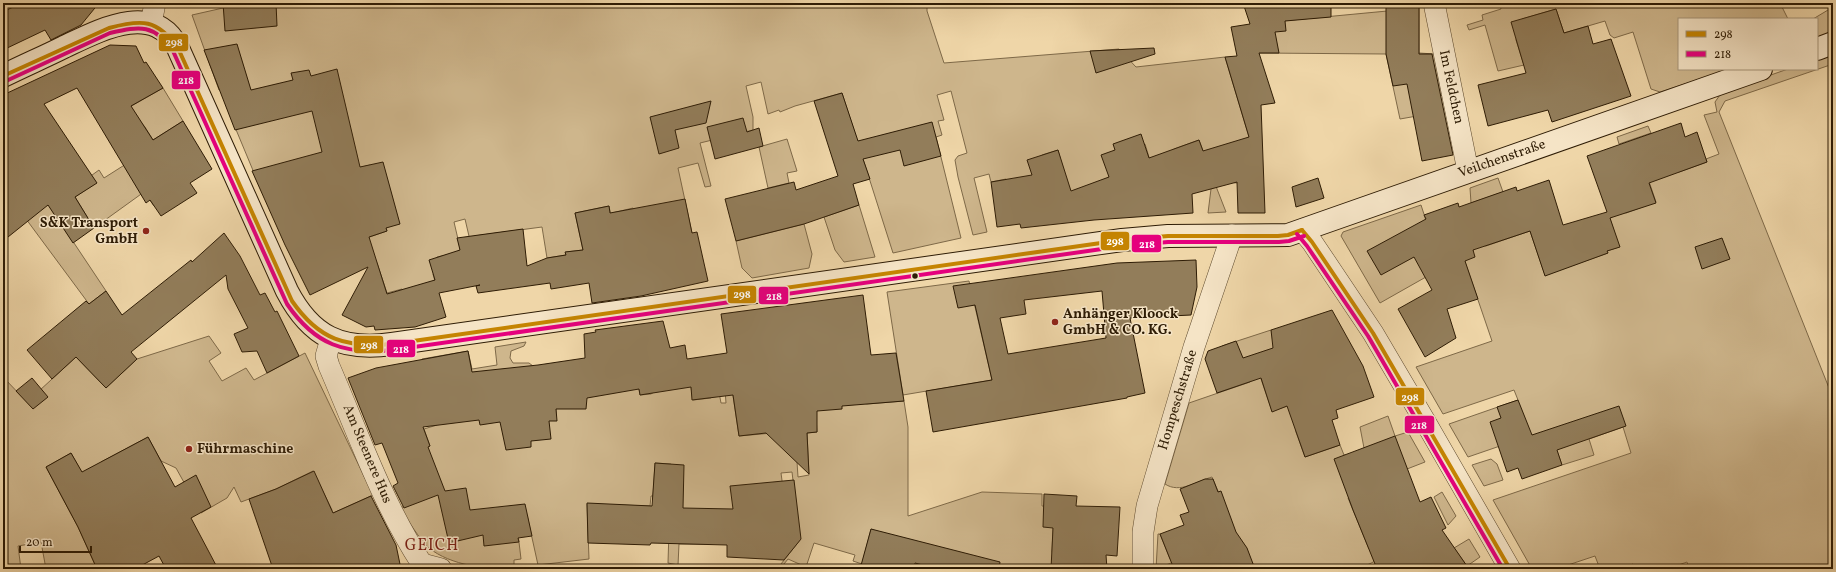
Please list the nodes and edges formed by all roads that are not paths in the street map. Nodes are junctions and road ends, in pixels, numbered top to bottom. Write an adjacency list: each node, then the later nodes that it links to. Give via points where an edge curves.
1 (155, 3): 3 (street)
2 (1434, 3): 8 (street, Im Feldchen)
3 (151, 24): 7 (street, via 130,23 110,27); 11 (street, Veilchenstraße, via 166,30 176,43 292,301 305,320)
4 (1833, 43): 5 (street)
5 (1818, 49)
6 (1758, 70): 8 (street, Veilchenstraße)
7 (3, 76)
8 (1468, 171): 9 (street, Veilchenstraße)
9 (1302, 230): 10 (street, Veilchenstraße, via 1278,236); 14 (street, via 1373,333)
10 (1232, 236): 11 (street, Veilchenstraße, via 1168,236 1122,240 378,346 353,345); 13 (street, Hompeschstraße, via 1194,347 1150,495 1143,525)
11 (331, 339): 12 (street, Am Steenere Hus, via 326,356 329,366 403,533)
12 (427, 567)
13 (1143, 569)
14 (1510, 569)

